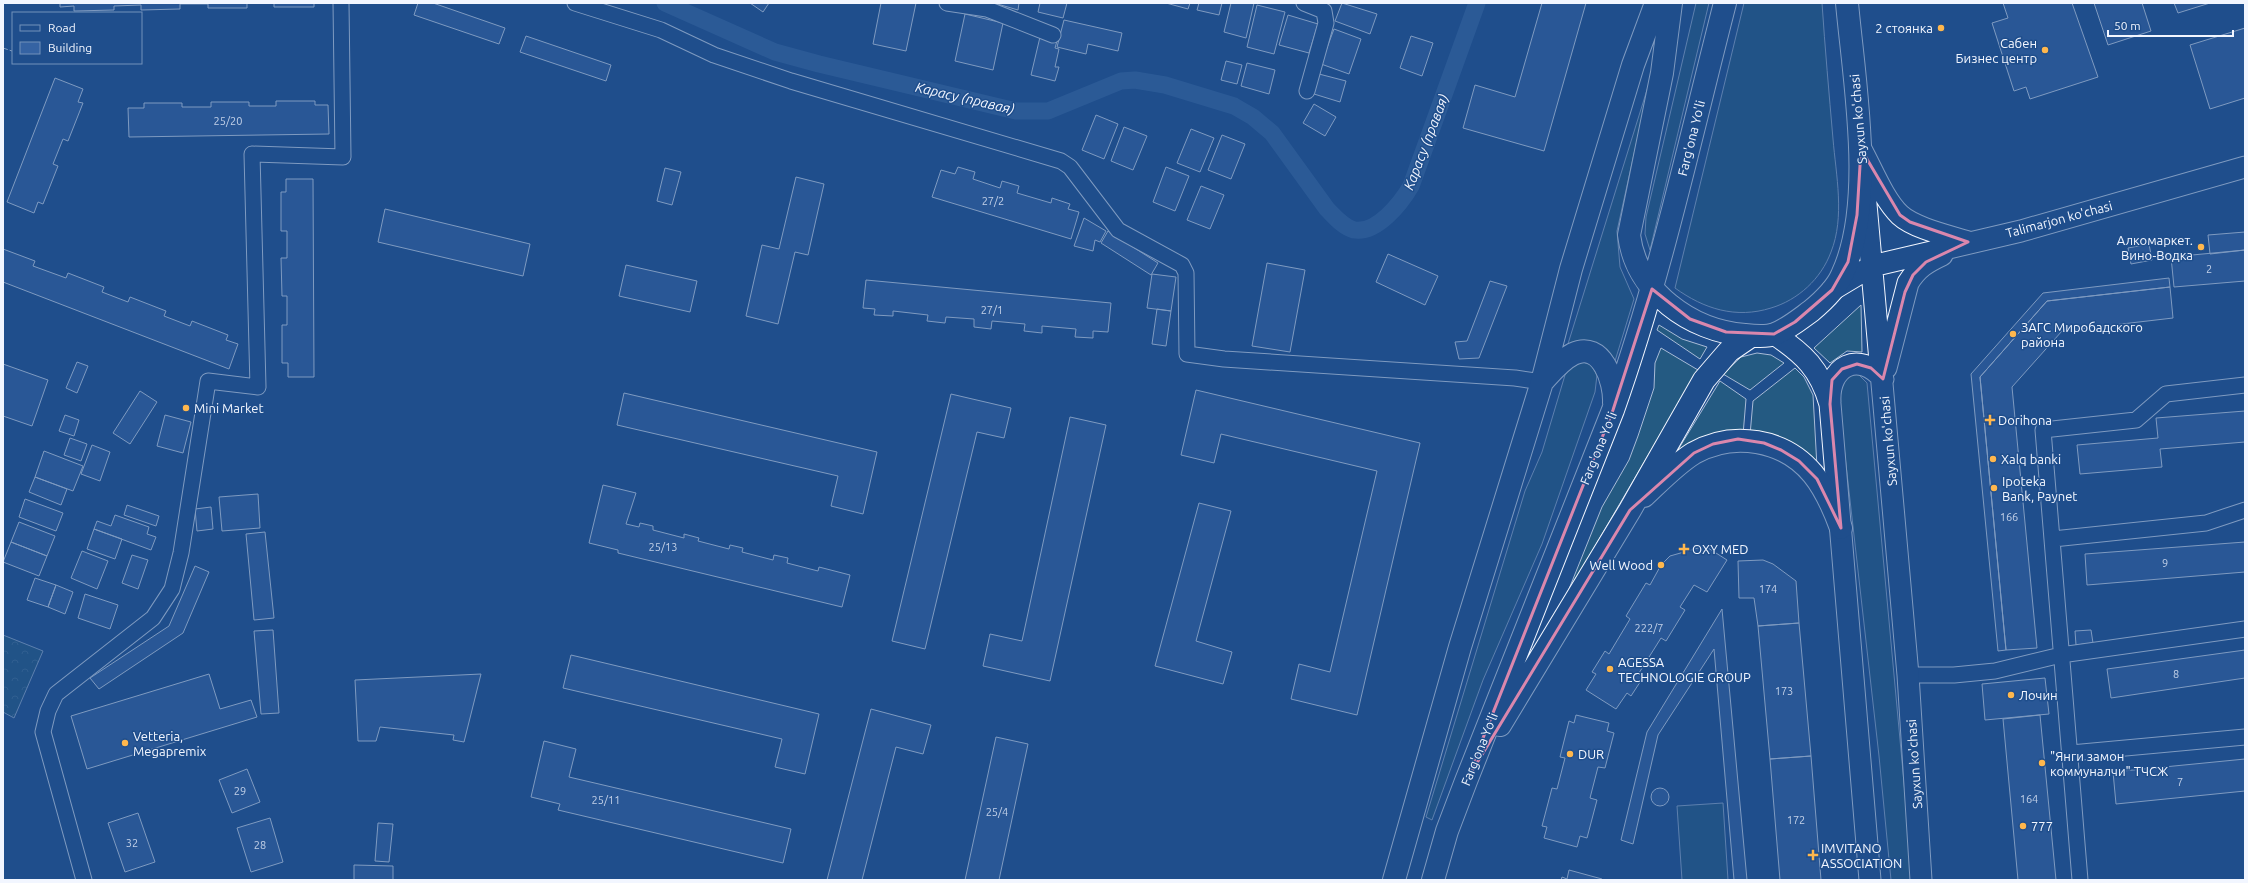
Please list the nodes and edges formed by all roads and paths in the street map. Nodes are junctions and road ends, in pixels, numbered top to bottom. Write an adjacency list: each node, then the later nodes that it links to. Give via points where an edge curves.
1 (341, 3): 35 (street, via 343,157 252,154 258,387 208,381 181,553 172,589 153,618 56,694 48,711 42,732)
2 (576, 3): 21 (street, via 661,30 714,55 791,81 1061,161 1070,167 1118,230 1182,265 1186,273 1187,354 1224,359 1515,378)
3 (947, 3): 9 (street)
4 (1304, 3): 11 (street, via 1324,11 1326,23)
5 (1656, 3): 21 (main road, via 1633,65 1571,269)
6 (1671, 3): 16 (main road, via 1662,73 1629,235 1636,266)
7 (1725, 3): 16 (main road, Farg'ona Yo'li)
8 (1847, 3): 12 (main road, Sayxun ko'chasi)
9 (988, 6): 10 (street)
10 (1053, 35)
11 (1307, 91)
12 (1861, 149): 14 (main road, via 1892,206 1900,215 1910,222); 15 (main road, Sayxun ko'chasi); 17 (main road, via 1853,245 1842,277)
13 (2245, 167): 14 (main road, Talimarjon ko'chasi, via 2021,231)
14 (1968, 242): 15 (main road, Talimarjon ko'chasi); 20 (main road, via 1926,262 1913,275 1905,292)
15 (1872, 266): 17 (main road, Talimarjon ko'chasi); 20 (main road, Sayxun ko'chasi)
16 (1652, 289): 19 (main road, via 1679,312 1698,323 1726,332); 24 (main road, Farg'ona Yo'li)
17 (1832, 290): 18 (main road, via 1804,316)
18 (1774, 334): 19 (main road); 23 (main road, via 1796,349 1814,367 1824,384)
19 (1752, 336): 25 (main road, via 1729,351 1710,370)
20 (1882, 379): 23 (main road, via 1875,371 1865,366 1857,364 1846,367 1832,380); 31 (main road, Sayxun ko'chasi)
21 (1542, 382): 24 (main road, via 1573,354 1593,354 1604,364 1611,377); 36 (main road, via 1460,647)
22 (2245, 385): 28 (street, via 2166,394 2136,420 2043,430)
23 (1830, 404): 27 (main road)
24 (1613, 410): 34 (main road, Farg'ona Yo'li)
25 (1630, 510): 27 (main road, via 1694,453 1713,444 1746,439 1777,448 1809,469 1825,491); 34 (main road)
26 (2245, 510): 28 (street, via 2206,523)
27 (1841, 528): 38 (main road)
28 (2053, 539): 30 (street)
29 (2245, 629): 30 (street)
30 (2061, 655): 31 (street, via 1995,670 1954,675); 33 (street)
31 (1908, 675): 39 (main road, Sayxun ko'chasi)
32 (2245, 737): 33 (street)
33 (2071, 753): 40 (street)
34 (1466, 781): 37 (main road, Farg'ona Yo'li, via 1447,831)
35 (84, 880)
36 (1394, 880)
37 (1433, 880)
38 (1870, 880)
39 (1921, 880)
40 (2080, 880)

